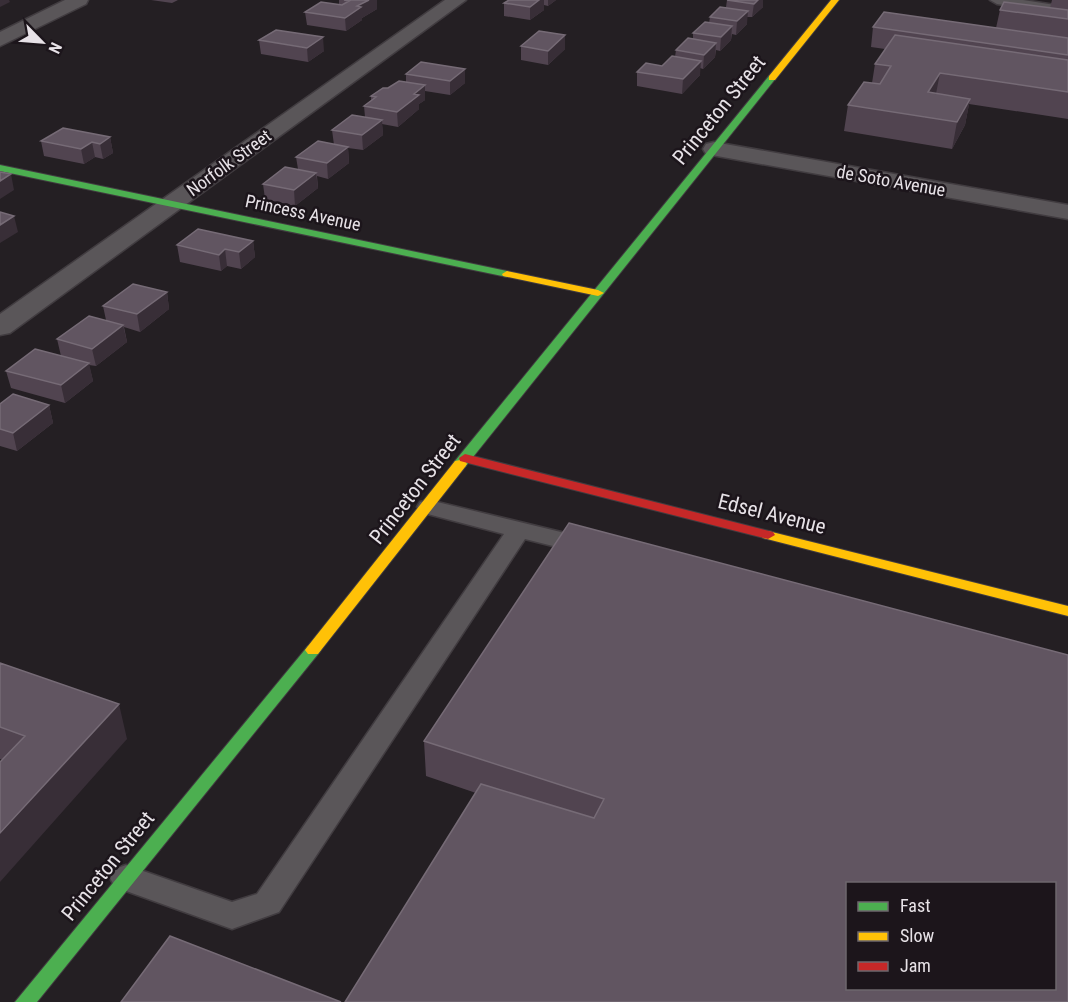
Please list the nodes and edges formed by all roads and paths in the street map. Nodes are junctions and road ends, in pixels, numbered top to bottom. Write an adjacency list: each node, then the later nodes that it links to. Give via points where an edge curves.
1 (79, 0): 6 (street)
2 (457, 0): 9 (street, Norfolk Street)
3 (835, 0): 7 (street, Princeton Street)
4 (997, 0): 5 (lane)
5 (1068, 11)
6 (0, 40)
7 (714, 149): 10 (street, de Soto Avenue); 11 (street, Princeton Street)
8 (0, 168): 9 (street, Princess Avenue)
9 (172, 204): 11 (street, Princess Avenue); 12 (street, Norfolk Street)
10 (1068, 212)
11 (598, 293): 13 (street, Princeton Street)
12 (0, 327)
13 (465, 458): 14 (street, Princeton Street); 17 (street, Edsel Avenue)
14 (429, 507): 15 (lane); 18 (street, Princeton Street)
15 (519, 530): 16 (lane); 18 (lane, via 268,903 232,916)
16 (610, 552)
17 (1068, 611)
18 (126, 878): 19 (street, Princeton Street)
19 (25, 1002)

